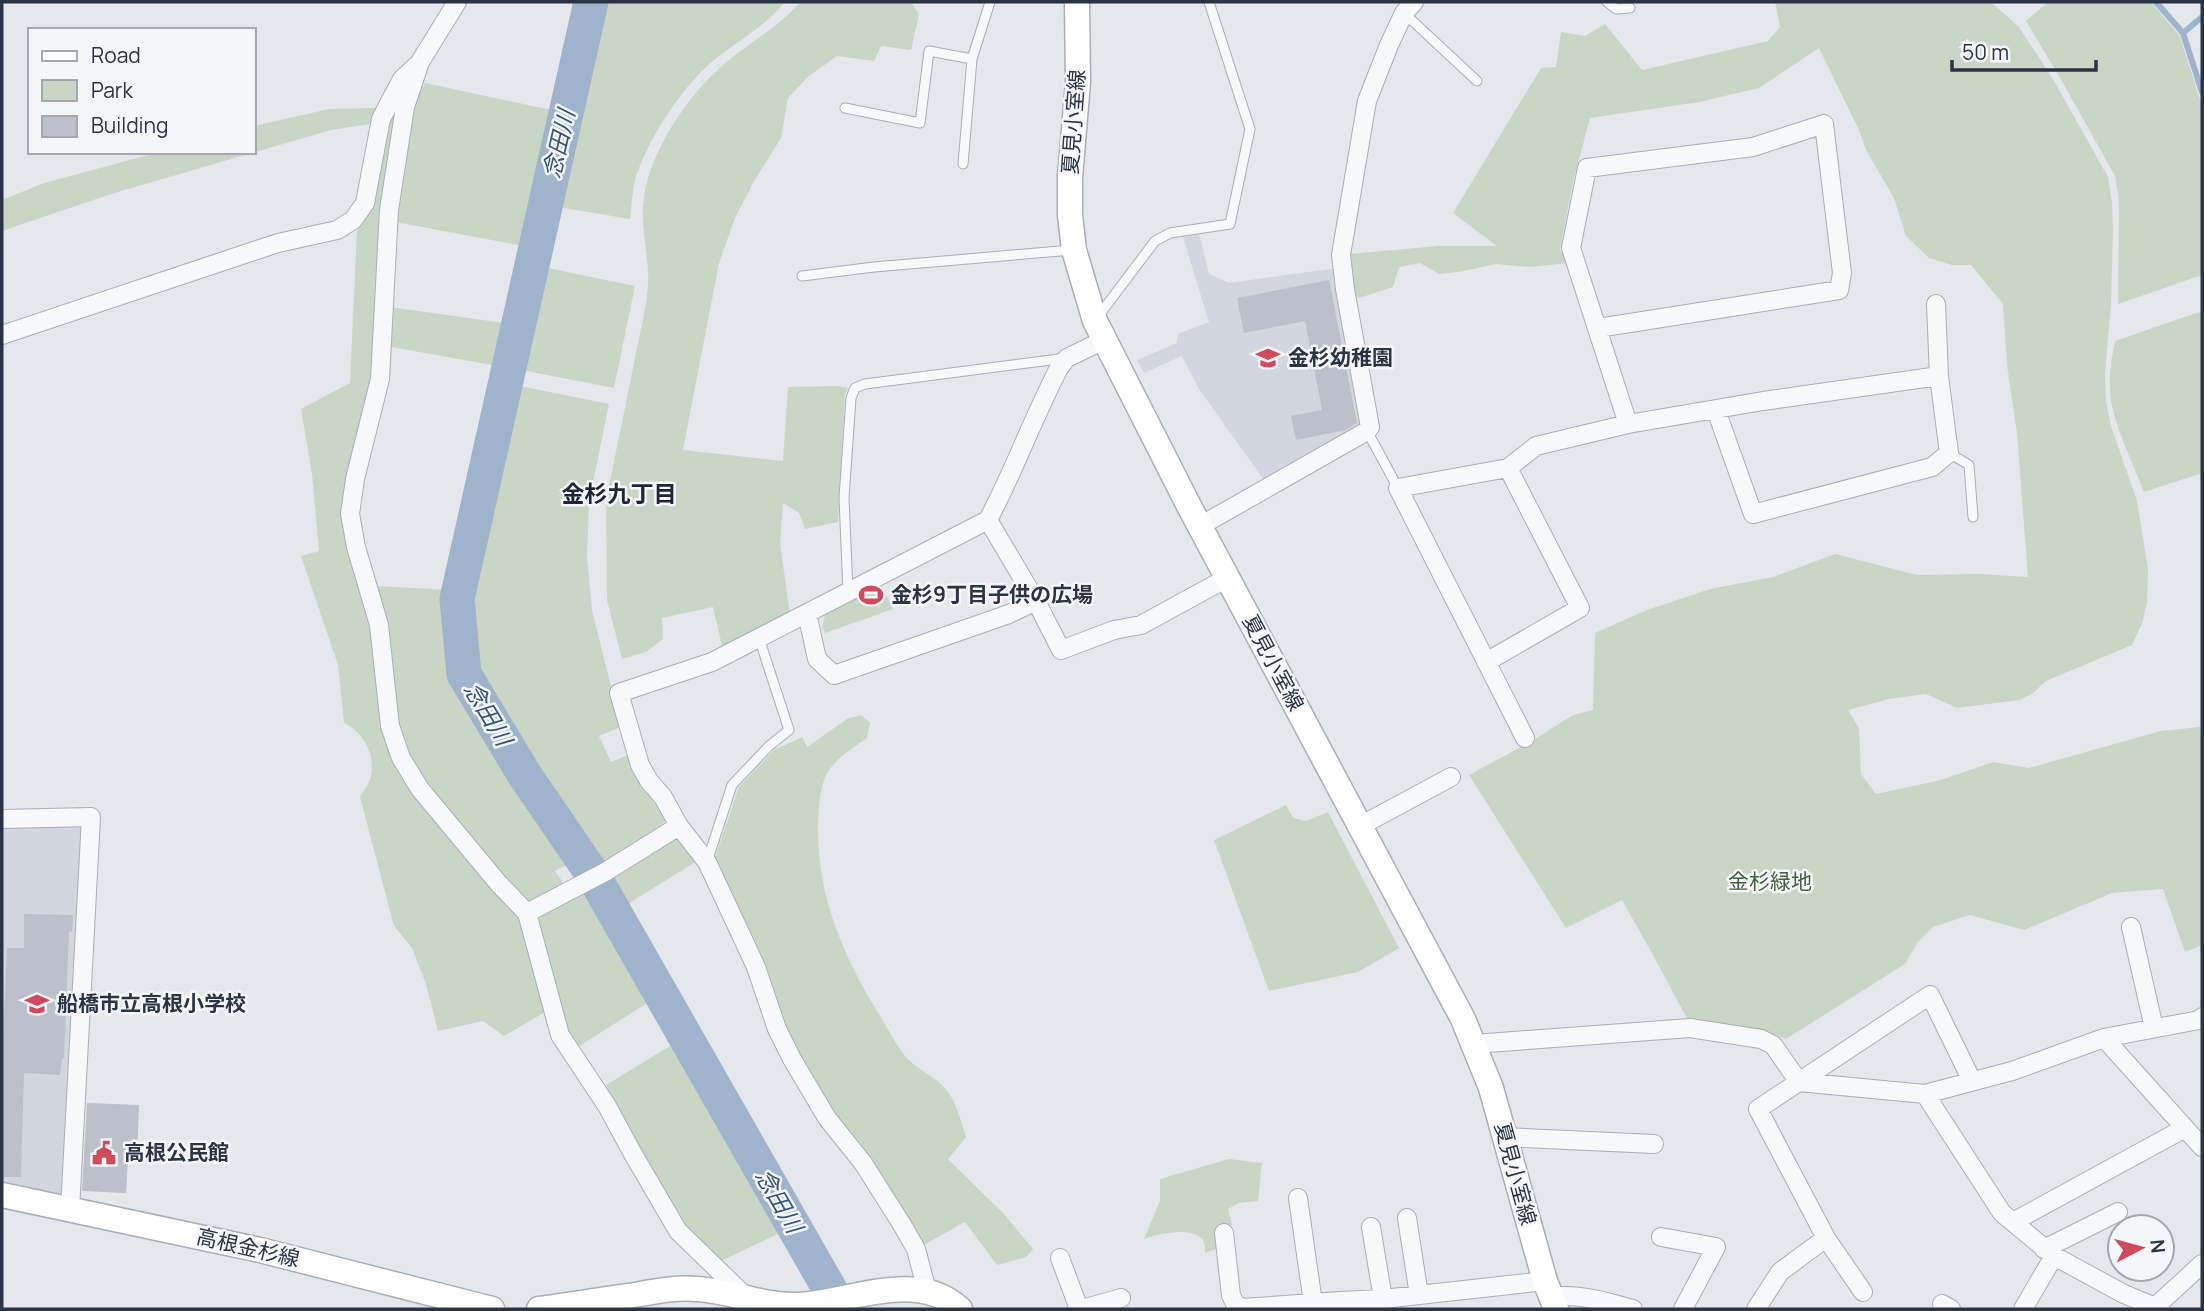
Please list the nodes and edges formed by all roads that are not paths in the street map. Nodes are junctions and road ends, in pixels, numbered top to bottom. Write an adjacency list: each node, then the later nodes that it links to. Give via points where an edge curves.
1 (457, 2): 9 (street)
2 (990, 2): 8 (lane)
3 (1077, 2): 13 (main road, 夏見小室線, via 1078,82 1070,177)
4 (1209, 2): 17 (lane, via 1250,129 1230,223 1170,233 1155,241)
5 (1607, 2): 7 (lane, via 1616,9)
6 (1409, 7): 10 (lane); 23 (street, via 1367,101 1341,255 1370,426)
7 (1630, 8)
8 (972, 59): 11 (lane, via 929,51 920,123); 12 (lane)
9 (420, 62): 18 (street, via 402,79 381,119 365,203 353,220 337,230 278,243); 42 (street, via 405,107 389,211 380,379 350,514 379,625 390,726 401,758 420,789)
10 (1478, 81)
11 (845, 108)
12 (962, 164)
13 (1074, 250): 14 (lane); 17 (main road, 夏見小室線)
14 (802, 276)
15 (1936, 304): 20 (street)
16 (1598, 328): 16 (street, via 1571,247 1587,168 1753,147 1824,124 1842,273 1839,290); 22 (street)
17 (1099, 330): 19 (street); 29 (main road, 夏見小室線)
18 (2, 335)
19 (1067, 358): 28 (street, via 1043,399); 31 (lane, via 855,388 844,498)
20 (1939, 376): 21 (street); 24 (street)
21 (1716, 410): 22 (street); 24 (street, via 1753,514 1932,467)
22 (1628, 424): 25 (street, via 1536,446)
23 (1367, 431): 26 (lane); 29 (street)
24 (1949, 453): 27 (lane, via 1969,465)
25 (1508, 468): 26 (street); 35 (street, via 1580,608)
26 (1398, 488): 35 (street)
27 (1973, 517)
28 (988, 520): 31 (street); 32 (street)
29 (1200, 526): 30 (main road, 夏見小室線)
30 (1227, 578): 32 (street, via 1141,625 1061,650); 40 (main road, 夏見小室線)
31 (848, 592): 33 (street)
32 (1036, 601): 33 (street, via 834,675 817,659)
33 (807, 613): 34 (street)
34 (759, 638): 39 (street, via 712,662 619,693 640,765); 41 (lane, via 789,730 732,785)
35 (1486, 662): 36 (street)
36 (1525, 738)
37 (1451, 777): 40 (street)
38 (2, 819): 57 (street, via 92,817)
39 (679, 826): 41 (street); 42 (street)
40 (1360, 826): 47 (main road, 夏見小室線)
41 (707, 862): 68 (street, via 792,1059 827,1118 876,1181 916,1249)
42 (527, 914): 72 (street, via 560,1034 678,1231)
43 (2131, 927): 45 (street)
44 (2201, 1020): 45 (street)
45 (2154, 1028): 46 (street)
46 (2104, 1038): 48 (street); 51 (street)
47 (1474, 1044): 49 (street, via 1690,1028 1761,1039 1773,1045); 52 (main road, 夏見小室線)
48 (1972, 1081): 49 (street, via 1930,995); 50 (street)
49 (1799, 1082): 50 (street); 64 (street, via 1758,1109)
50 (1925, 1094): 60 (street, via 2002,1213)
51 (2185, 1128): 54 (street); 60 (street)
52 (1505, 1137): 53 (street); 71 (main road, 夏見小室線)
53 (1654, 1144)
54 (2202, 1147)
55 (2, 1195): 57 (main road, 高根金杉線)
56 (1298, 1198): 76 (street)
57 (70, 1210): 80 (main road, 高根金杉線, via 260,1250)
58 (2118, 1212): 65 (street)
59 (1408, 1218): 70 (street)
60 (2013, 1222): 65 (street)
61 (1371, 1227): 74 (street)
62 (1224, 1233): 76 (street, via 1235,1304 1243,1308)
63 (1661, 1237): 85 (street, via 1716,1247)
64 (1826, 1238): 69 (street); 86 (street, via 1780,1272)
65 (2049, 1253): 75 (street); 87 (street)
66 (1060, 1258): 83 (street)
67 (2202, 1265): 79 (street)
68 (919, 1290): 78 (main road); 82 (main road, via 947,1298)
69 (1863, 1292)
70 (1419, 1294): 71 (street); 74 (street)
71 (1551, 1296): 84 (street)
72 (746, 1297): 78 (main road); 81 (main road, via 672,1289)
73 (1121, 1298): 83 (street)
74 (1382, 1299): 77 (street)
75 (2120, 1302): 79 (street)
76 (1313, 1303): 77 (street)
77 (1338, 1305)
78 (790, 1306)
79 (2157, 1308)
80 (492, 1309)
81 (539, 1309)
82 (960, 1309)
83 (1080, 1309)
84 (1633, 1309)
85 (1683, 1309)
86 (1756, 1309)
87 (2023, 1309)

